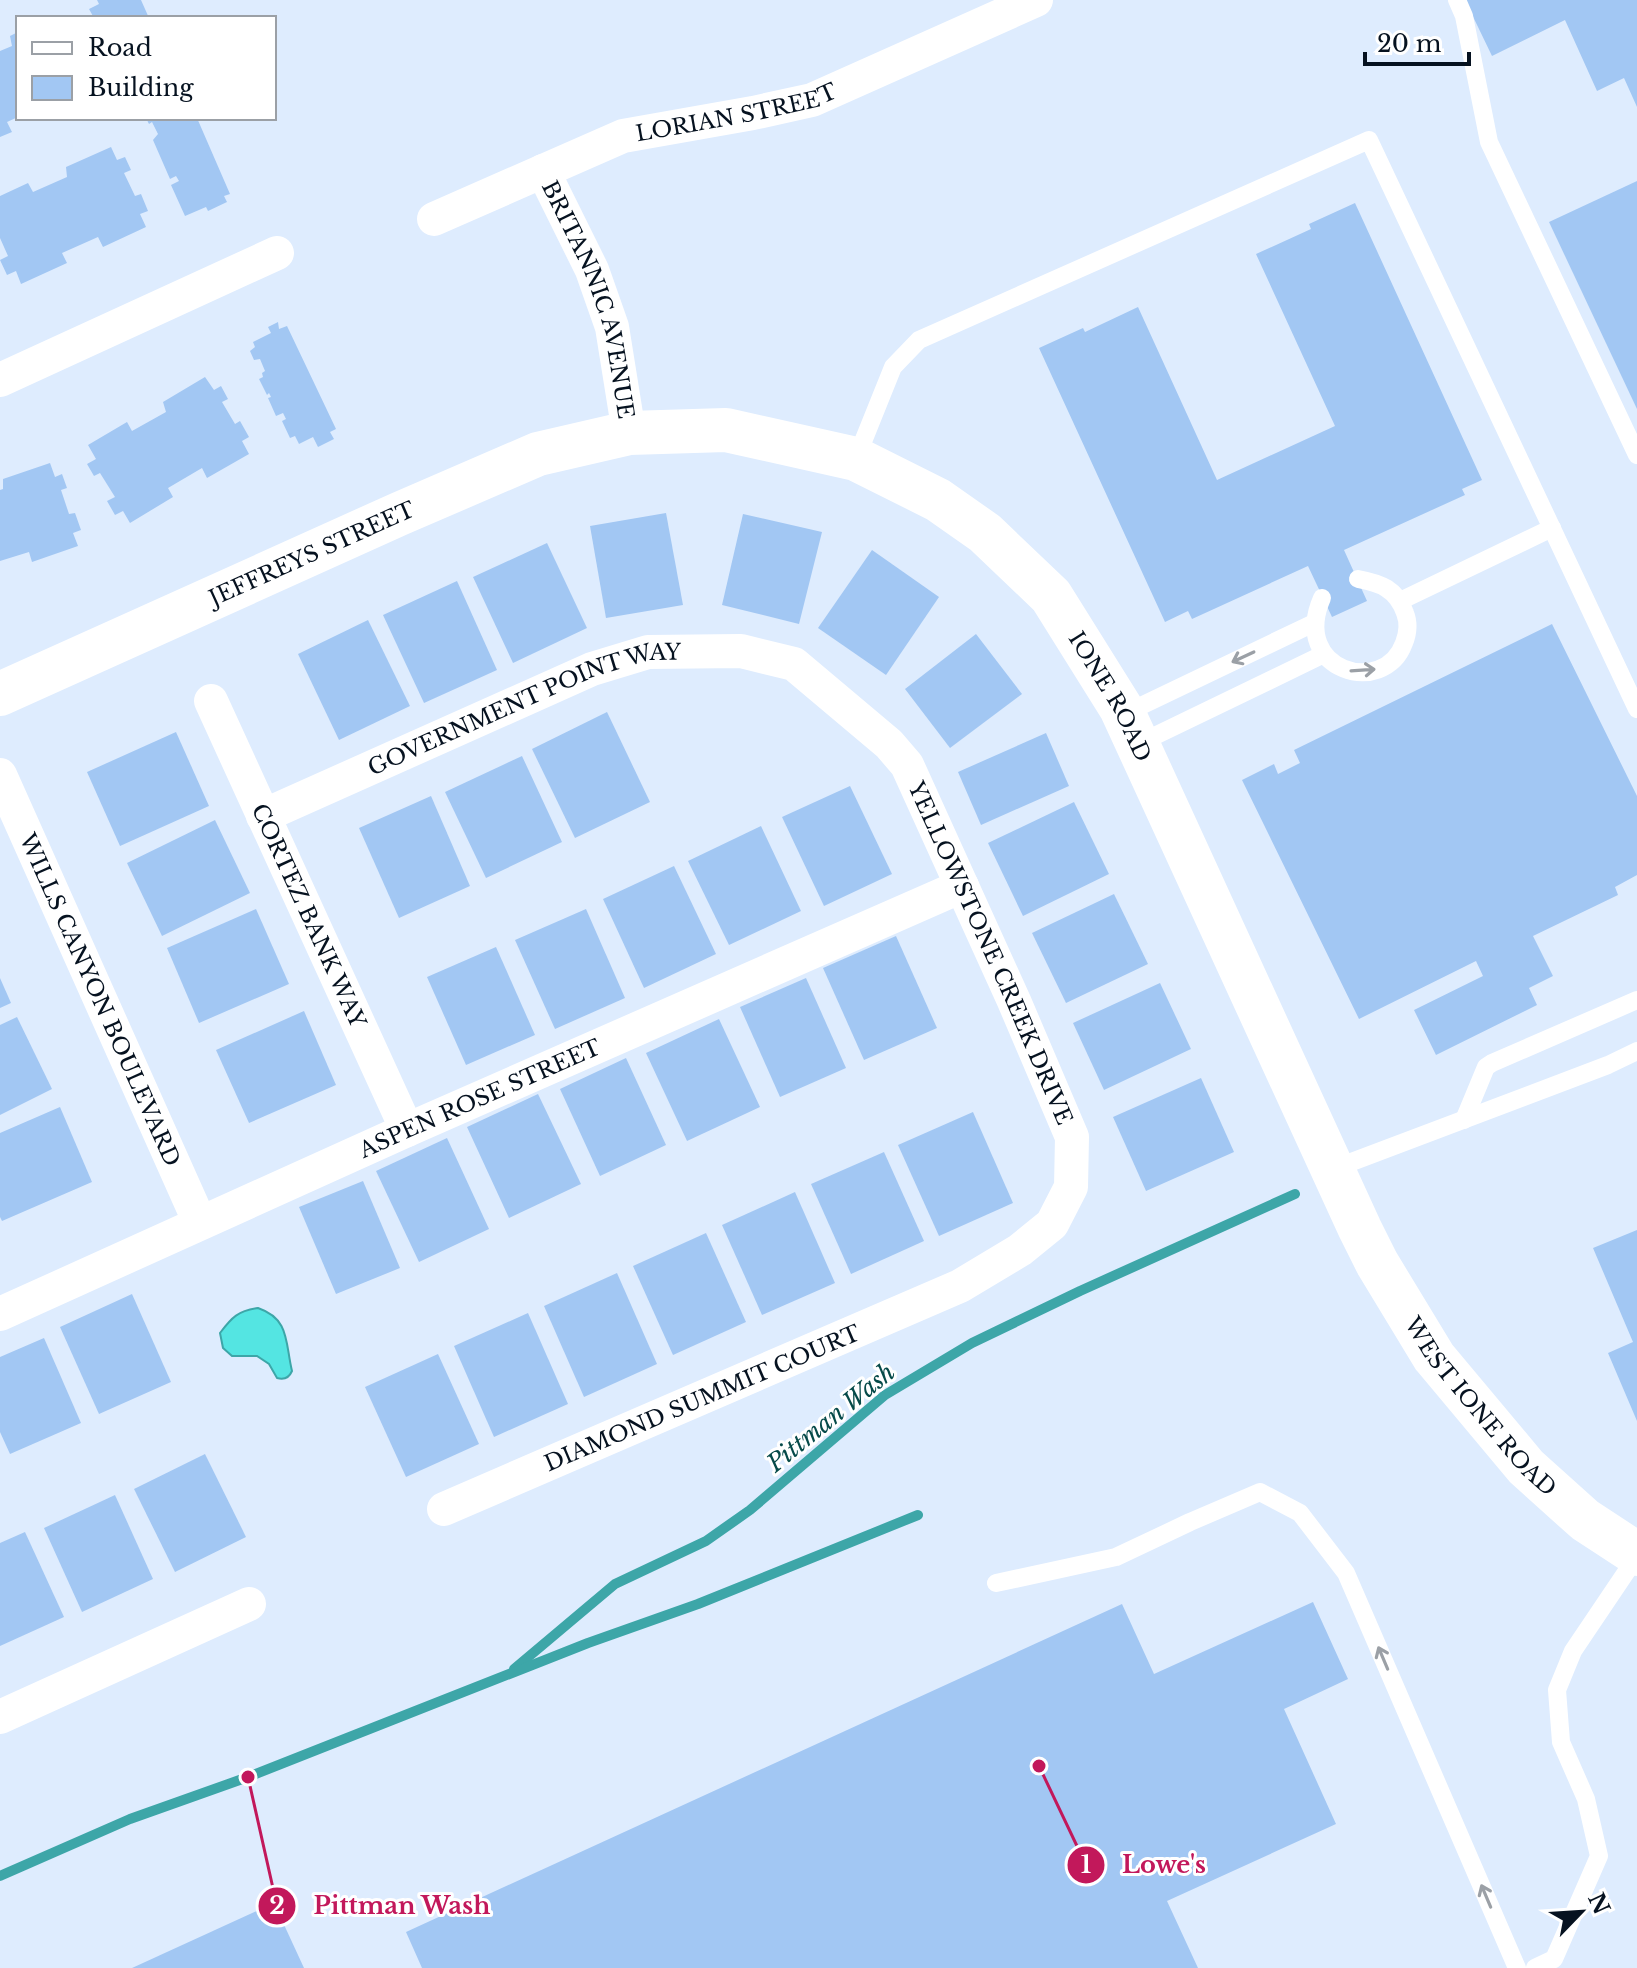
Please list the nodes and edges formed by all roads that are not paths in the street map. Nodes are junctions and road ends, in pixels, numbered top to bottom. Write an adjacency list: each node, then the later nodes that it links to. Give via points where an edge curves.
1 (1036, 0): 3 (street, LORIAN STREET, via 812,100 623,136)
2 (1457, 0): 8 (lane, via 1489,142)
3 (543, 171): 4 (street, LORIAN STREET); 7 (street, BRITANNIC AVENUE, via 592,270 612,327)
4 (434, 219)
5 (277, 253): 6 (street)
6 (0, 380)
7 (629, 433): 9 (street, IONE ROAD, via 726,430); 17 (street, JEFFREYS STREET, via 538,454)
8 (1637, 455)
9 (856, 459): 10 (lane, via 893,367 919,340 1369,140); 20 (street, IONE ROAD, via 938,500 985,533 1051,596)
10 (1552, 528): 13 (lane); 19 (lane)
11 (1358, 579): 13 (lane, via 1378,582)
12 (1322, 598): 14 (lane)
13 (1400, 601): 15 (lane, one-way to 13, via 1350,671 1381,668 1393,660 1408,631)
14 (1314, 623): 15 (lane); 20 (lane, one-way to 20)
15 (1324, 654): 20 (lane)
16 (794, 664): 22 (street, GOVERNMENT POINT WAY, via 741,651 648,652 592,669); 23 (street, YELLOWSTONE CREEK DRIVE, via 907,765)
17 (0, 694)
18 (211, 701): 22 (street, CORTEZ BANK WAY)
19 (1637, 709)
20 (1131, 729): 28 (street, IONE ROAD)
21 (0, 775): 29 (street, WILLS CANYON BOULEVARD)
22 (263, 816): 27 (street, CORTEZ BANK WAY)
23 (962, 886): 27 (street, ASPEN ROSE STREET); 31 (street, YELLOWSTONE CREEK DRIVE, via 1072,1137 1071,1187 1052,1224)
24 (1637, 1000): 26 (lane, via 1486,1067)
25 (1637, 1051): 26 (lane)
26 (1464, 1120): 28 (lane)
27 (407, 1130): 29 (street, ASPEN ROSE STREET)
28 (1333, 1169): 30 (street, IONE ROAD)
29 (200, 1223): 32 (street, ASPEN ROSE STREET)
30 (1360, 1229): 34 (street, WEST IONE ROAD, via 1434,1357 1526,1467 1585,1520)
31 (960, 1286): 33 (street, DIAMOND SUMMIT COURT)
32 (1, 1310)
33 (444, 1509)
34 (1637, 1555): 39 (lane, via 1573,1651 1557,1690 1561,1742 1586,1799 1599,1856 1554,1959)
35 (996, 1583): 38 (lane, one-way to 35, via 1346,1573 1300,1513 1260,1492 1116,1557)
36 (249, 1604): 37 (street)
37 (0, 1717)
38 (1517, 1968)
39 (1535, 1968)

